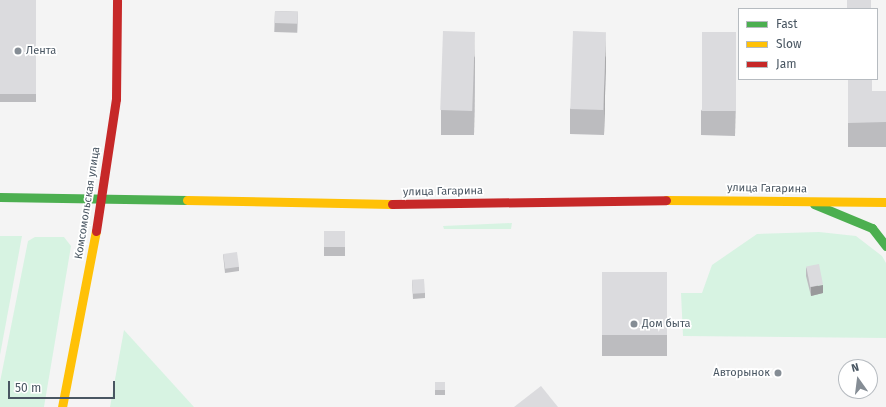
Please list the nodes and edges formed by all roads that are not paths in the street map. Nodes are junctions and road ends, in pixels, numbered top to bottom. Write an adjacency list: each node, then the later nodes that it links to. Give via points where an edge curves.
1 (117, 0): 3 (main road, Комсомольская улица, via 116,99)
2 (0, 196): 3 (main road, улица Гагарина)
3 (103, 197): 4 (main road, улица Гагарина, via 394,204 647,200); 7 (main road, Комсомольская улица)
4 (808, 202): 5 (main road, улица Гагарина); 6 (main road, via 872,228)
5 (886, 202)
6 (886, 246)
7 (62, 407)

